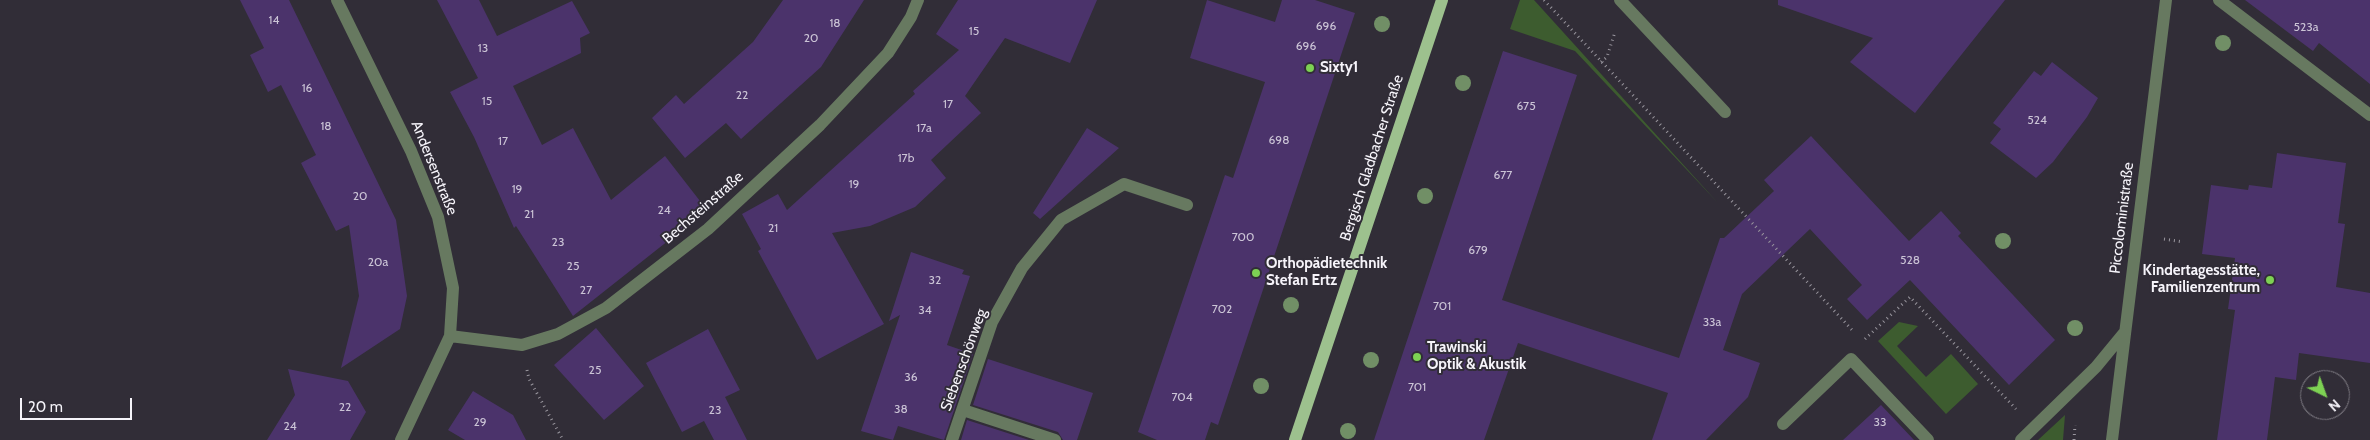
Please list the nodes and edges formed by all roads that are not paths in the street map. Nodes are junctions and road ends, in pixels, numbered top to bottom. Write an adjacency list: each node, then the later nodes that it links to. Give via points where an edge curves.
1 (338, 0): 11 (street, Andersenstraße, via 412,151 438,217 453,288)
2 (918, 0): 11 (street, Bechsteinstraße, via 888,53 820,125 708,229 606,308 558,334 522,345)
3 (1442, 0): 17 (main road, Bergisch Gladbacher Straße)
4 (1620, 0): 7 (street)
5 (2166, 0): 10 (street, Piccoloministraße)
6 (2219, 0): 8 (street)
7 (1725, 112)
8 (2370, 115)
9 (1188, 205): 12 (street, Siebenschönweg, via 1124,184 1061,220 1022,268 992,322)
10 (2124, 333): 19 (street, via 2096,367); 20 (street, Piccoloministraße)
11 (450, 336): 14 (street, Andersenstraße)
12 (963, 410): 15 (street, Siebenschönweg); 16 (street)
13 (1783, 424): 18 (street, via 1851,359)
14 (401, 440)
15 (952, 440)
16 (1055, 440)
17 (1295, 440)
18 (1928, 440)
19 (2021, 440)
20 (2112, 440)

